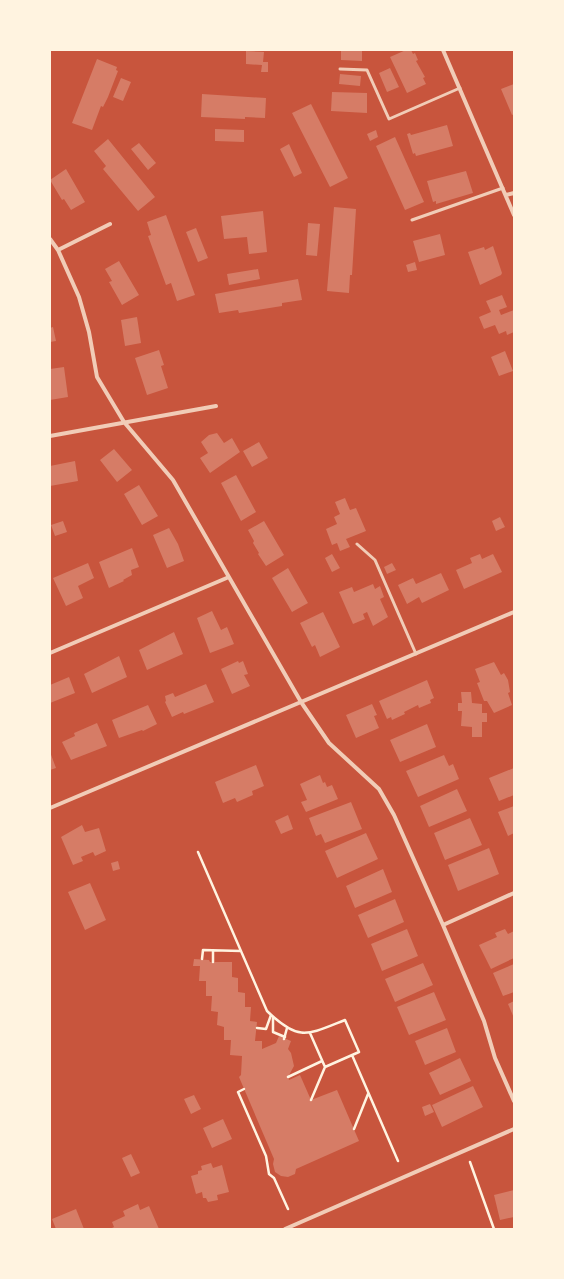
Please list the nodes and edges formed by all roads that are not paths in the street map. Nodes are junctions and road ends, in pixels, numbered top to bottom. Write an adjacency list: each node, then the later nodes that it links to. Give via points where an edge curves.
1 (443, 50): 3 (street)
2 (340, 69): 3 (lane, via 367,70 389,119)
3 (460, 88): 4 (street)
4 (503, 188): 6 (street); 8 (lane)
5 (514, 193): 6 (street)
6 (506, 195): 7 (street)
7 (514, 215)
8 (412, 220)
9 (110, 224): 11 (street)
10 (50, 239): 11 (street)
11 (58, 250): 13 (street, via 79,297 97,378)
12 (216, 406): 13 (street)
13 (124, 422): 14 (street); 16 (street, via 173,480)
14 (50, 436)
15 (357, 544): 19 (lane, via 375,560)
16 (229, 577): 18 (street); 20 (street)
17 (514, 612): 19 (street)
18 (50, 653)
19 (416, 654): 20 (street)
20 (301, 702): 21 (street); 23 (street, via 330,743 379,789 394,815)
21 (50, 808)
22 (514, 894): 23 (street)
23 (443, 925): 24 (street, via 484,1021 495,1058)
24 (514, 1101)
25 (514, 1129): 26 (street)
26 (285, 1229)

